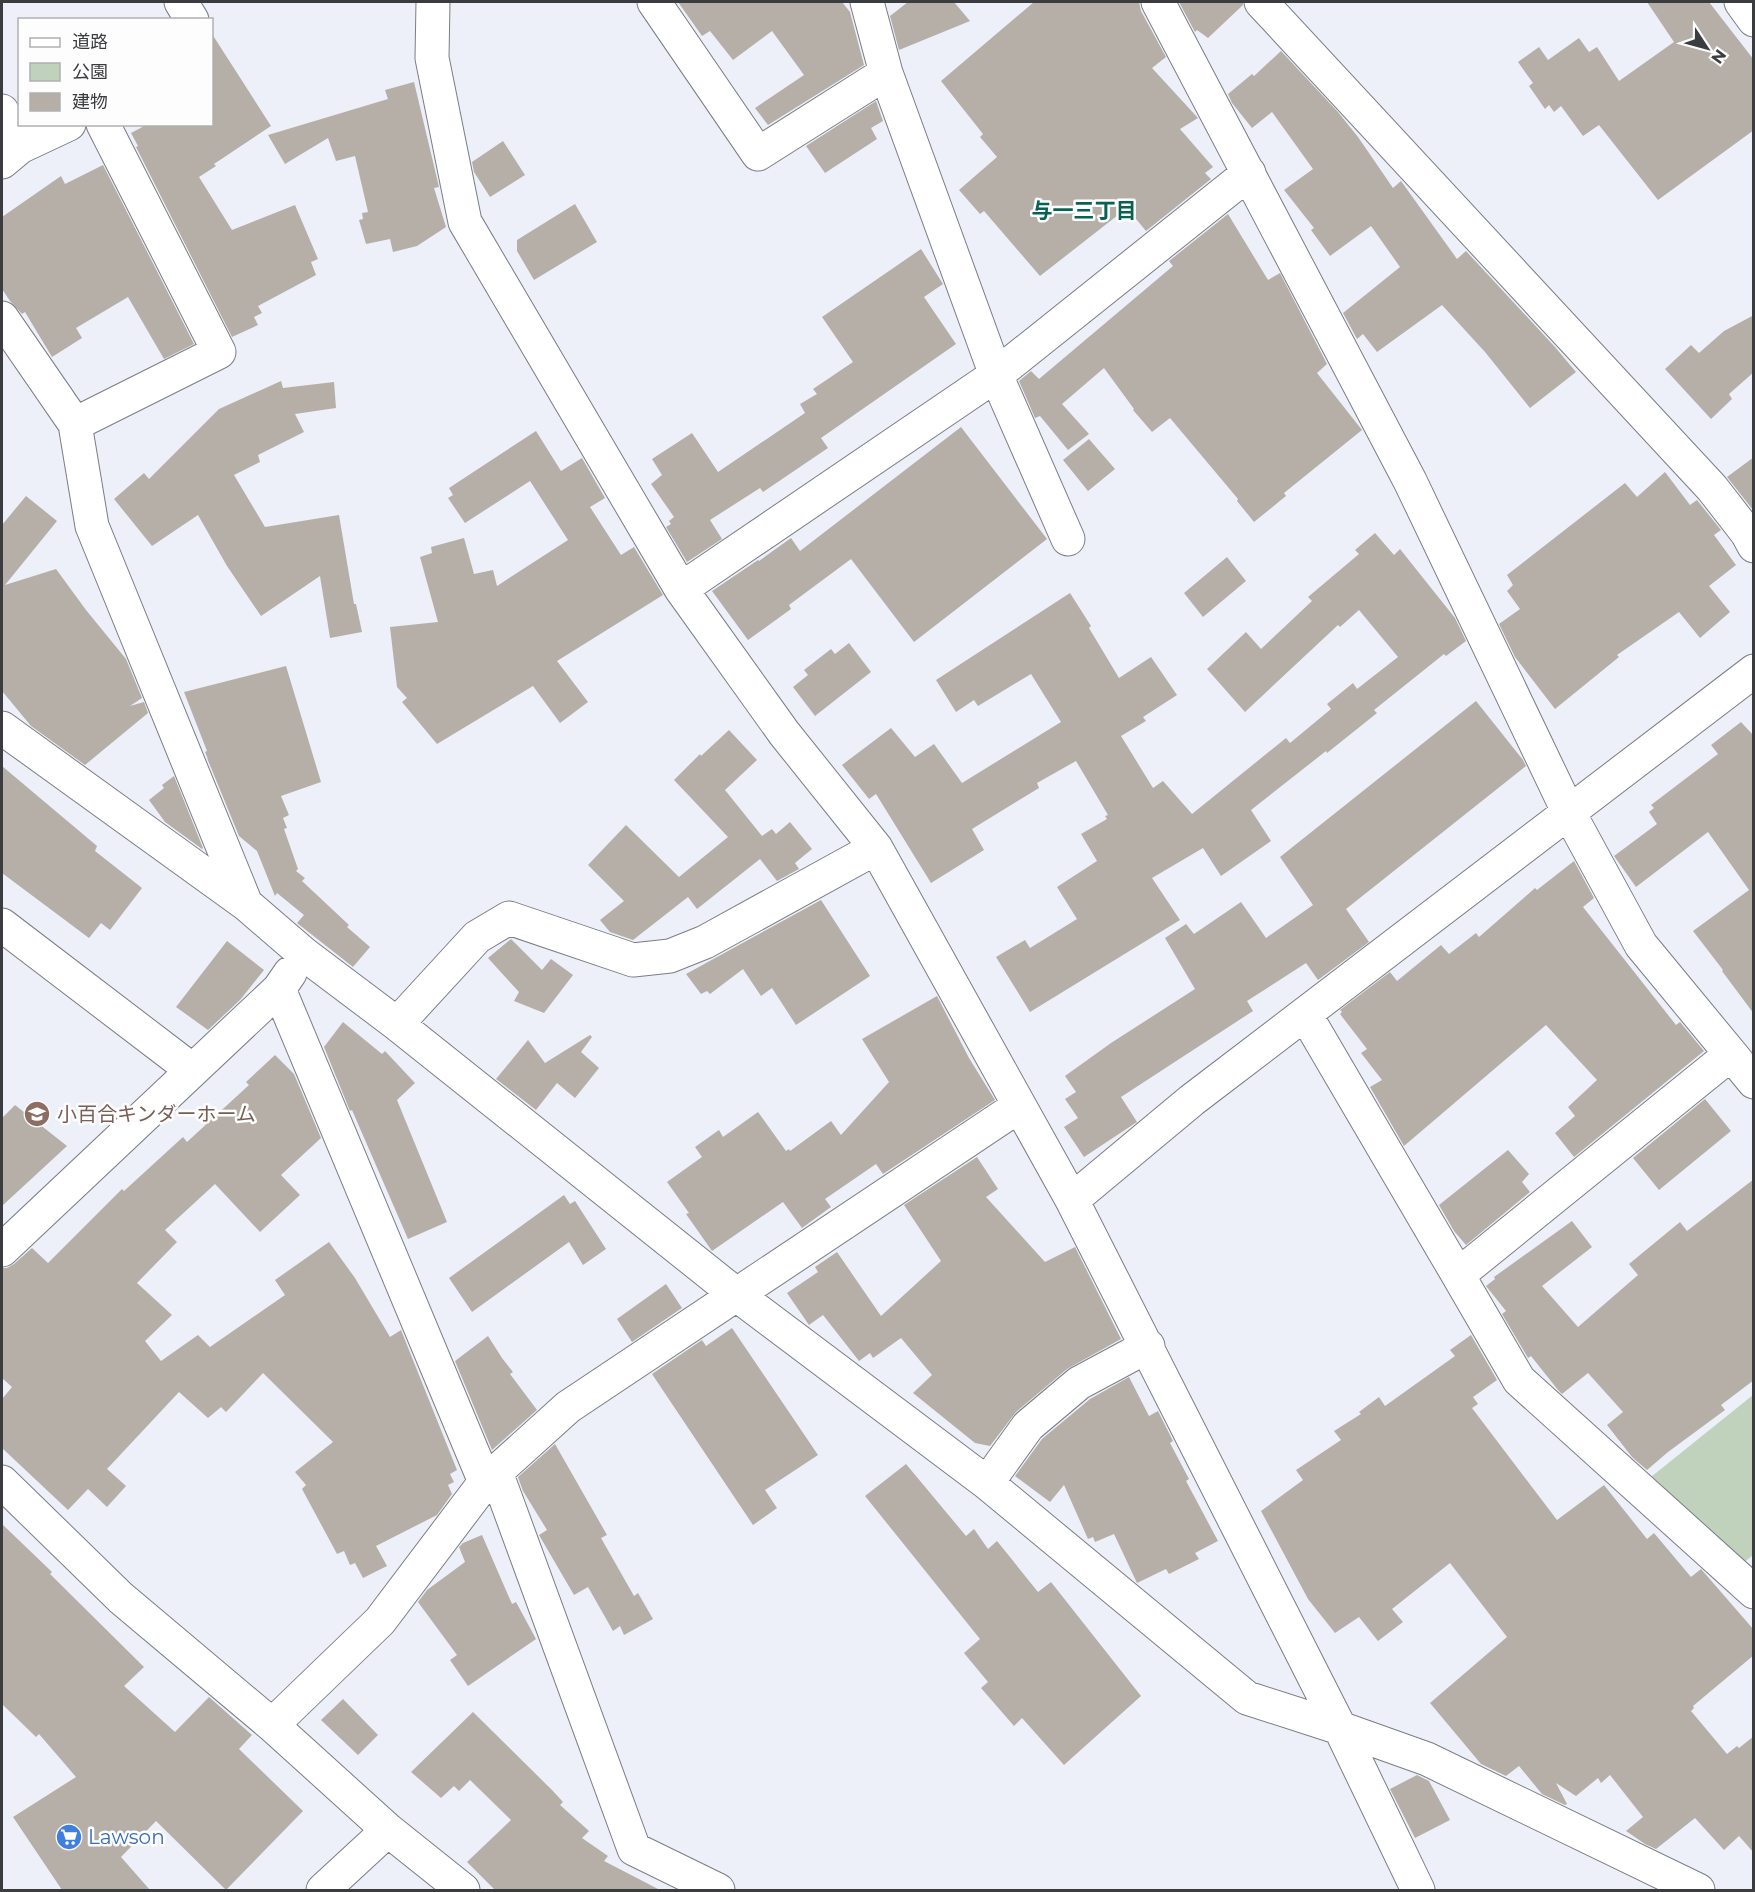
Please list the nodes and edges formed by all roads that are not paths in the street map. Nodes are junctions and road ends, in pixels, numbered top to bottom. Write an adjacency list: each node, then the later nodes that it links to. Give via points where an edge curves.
1 (181, 2): 8 (street)
2 (433, 2): 21 (street, via 432,58 465,222)
3 (654, 2): 10 (street, via 758,154)
4 (867, 2): 10 (street)
5 (1158, 2): 15 (street)
6 (1261, 2): 20 (street, via 1712,488)
7 (1741, 2): 9 (street)
8 (191, 18)
9 (1754, 20)
10 (886, 73): 17 (street)
11 (2, 111): 14 (street)
12 (65, 126): 14 (street)
13 (104, 126): 18 (street, via 219,352)
14 (11, 155)
15 (1249, 173): 17 (street); 24 (street, via 1410,481)
16 (2, 318): 18 (street)
17 (996, 375): 19 (street); 21 (street)
18 (75, 424): 26 (street, via 92,526)
19 (1068, 538)
20 (1754, 546)
21 (681, 589): 25 (street, via 784,733)
22 (1754, 671): 24 (street)
23 (2, 728): 26 (street)
24 (1568, 812): 30 (street); 32 (street, via 1641,945)
25 (876, 848): 31 (street, via 705,942 670,956 633,960 509,918 477,937); 35 (street)
26 (246, 904): 28 (street)
27 (2, 925): 33 (street)
28 (304, 954): 29 (street); 31 (street)
29 (279, 989): 33 (street); 41 (street)
30 (1305, 1014): 36 (street, via 1192,1100); 38 (street)
31 (397, 1024): 39 (street)
32 (1731, 1054): 34 (street); 38 (street)
33 (192, 1070): 37 (street)
34 (1754, 1082)
35 (1019, 1106): 36 (street); 39 (street)
36 (1072, 1200): 40 (street)
37 (2, 1250)
38 (1458, 1275): 44 (street, via 1519,1380)
39 (737, 1294): 41 (street, via 568,1407); 43 (street)
40 (1148, 1346): 43 (street, via 1079,1383 1028,1425); 46 (street)
41 (490, 1477): 45 (street, via 380,1621); 50 (street, via 634,1849)
42 (2, 1482): 45 (street, via 121,1598)
43 (987, 1483): 46 (street, via 1247,1698)
44 (1750, 1581)
45 (272, 1725): 47 (street)
46 (1340, 1728): 51 (street); 52 (street, via 1427,1759)
47 (388, 1830): 48 (street); 49 (street)
48 (322, 1890)
49 (463, 1890)
50 (718, 1890)
51 (1418, 1890)
52 (1698, 1890)

